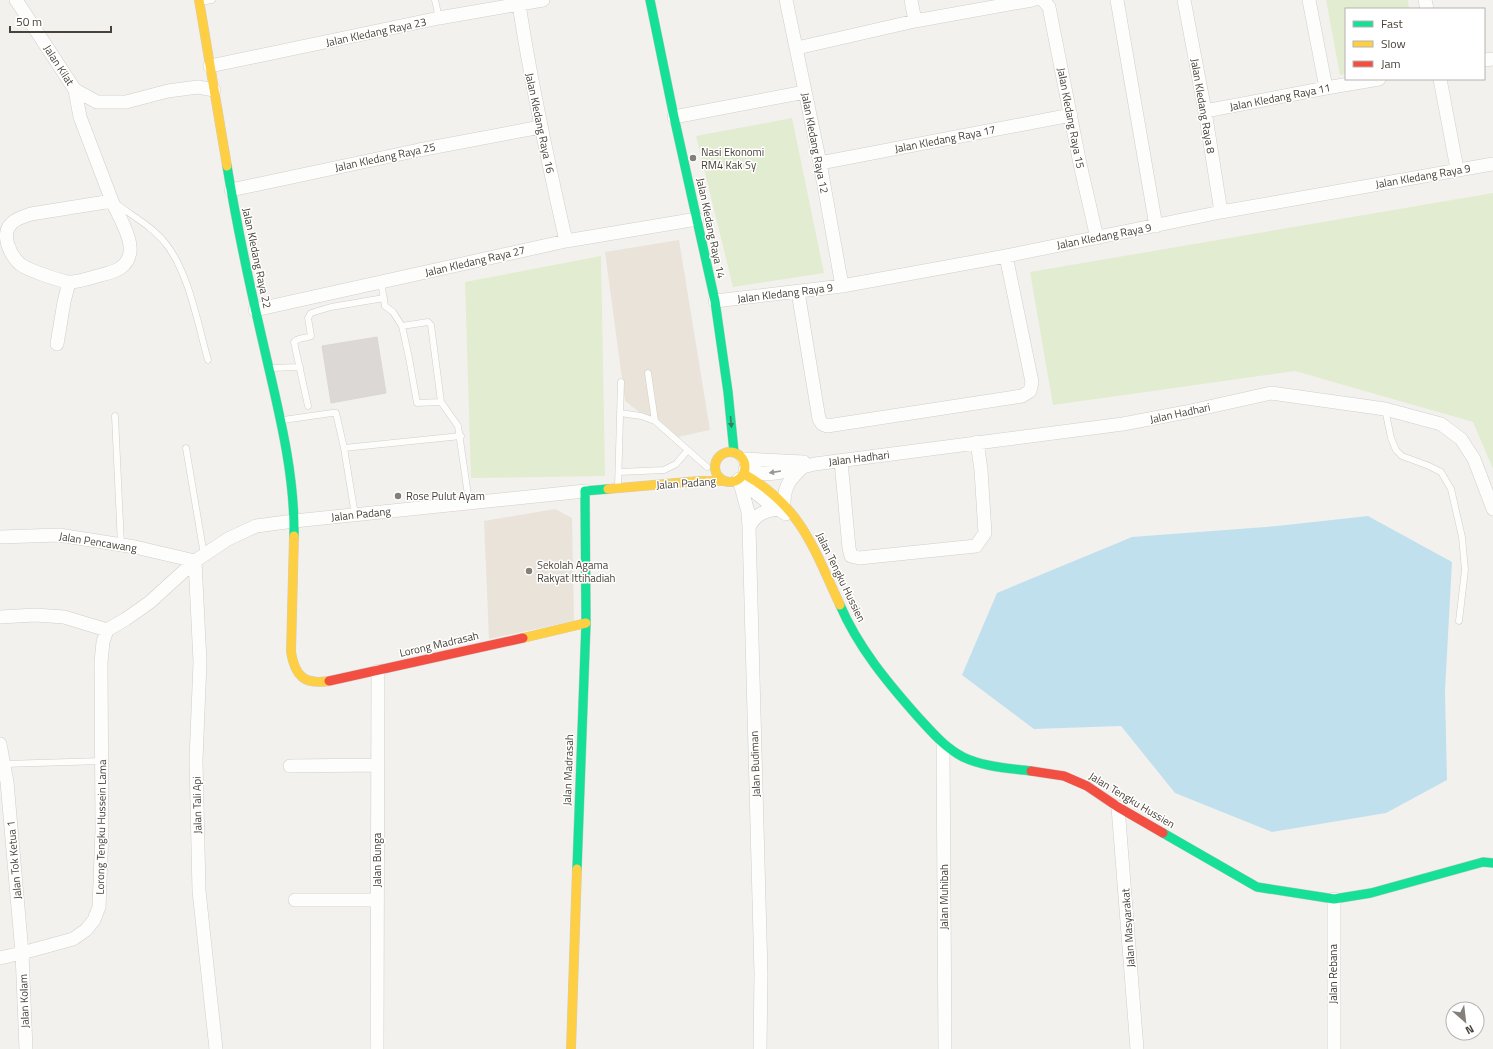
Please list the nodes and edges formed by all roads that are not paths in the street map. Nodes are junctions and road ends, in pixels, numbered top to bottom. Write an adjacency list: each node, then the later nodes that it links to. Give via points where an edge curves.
1 (16, 0): 22 (street, Jalan Kilat)
2 (212, 0): 13 (lane)
3 (435, 0): 15 (lane)
4 (542, 0): 14 (street, Jalan Kledang Raya 23)
5 (650, 0): 27 (street, Jalan Kledang Raya 14)
6 (786, 0): 17 (street, Jalan Kledang Raya 12)
7 (911, 0): 16 (street)
8 (1032, 0): 16 (street)
9 (1042, 0): 26 (street, Jalan Kledang Raya 15, via 1049,8)
10 (1117, 0): 36 (street)
11 (1184, 0): 25 (street, Jalan Kledang Raya 8)
12 (1309, 0): 21 (street)
13 (199, 1): 18 (street, Jalan Kledang Raya 22)
14 (519, 4): 15 (street, Jalan Kledang Raya 23); 28 (street, Jalan Kledang Raya 16)
15 (439, 18): 18 (street, Jalan Kledang Raya 23)
16 (915, 21): 17 (street)
17 (797, 48): 24 (street, Jalan Kledang Raya 12)
18 (210, 66): 23 (street, Jalan Kledang Raya 22)
19 (1373, 80): 21 (street, Jalan Kledang Raya 11)
20 (1440, 80): 31 (street)
21 (1326, 88): 25 (street, Jalan Kledang Raya 11)
22 (75, 90): 23 (street, Jalan Kilat, via 97,102 126,102 168,91 198,87); 33 (street, via 80,117)
23 (214, 90): 32 (street, Jalan Kledang Raya 22)
24 (805, 92): 27 (street); 29 (street, Jalan Kledang Raya 12)
25 (1205, 111): 34 (street, Jalan Kledang Raya 8)
26 (1071, 115): 29 (street, Jalan Kledang Raya 17); 37 (street, Jalan Kledang Raya 15)
27 (674, 117): 35 (street, Jalan Kledang Raya 14)
28 (541, 127): 32 (street, Jalan Kledang Raya 25); 38 (street, Jalan Kledang Raya 16)
29 (820, 163): 42 (street, Jalan Kledang Raya 12)
30 (1493, 164): 31 (street, Jalan Kledang Raya 9)
31 (1457, 169): 34 (street, Jalan Kledang Raya 9)
32 (231, 190): 46 (street, Jalan Kledang Raya 22)
33 (112, 201): 40 (street, via 129,240 130,252 126,263 116,271); 40 (street, via 31,214 11,224 7,234 8,244 19,264); 49 (lane, via 166,244 184,278)
34 (1220, 212): 36 (street, Jalan Kledang Raya 9)
35 (697, 219): 38 (street, Jalan Kledang Raya 27); 45 (street, Jalan Kledang Raya 14)
36 (1156, 226): 37 (street, Jalan Kledang Raya 9)
37 (1097, 238): 39 (street, Jalan Kledang Raya 9)
38 (566, 241): 41 (street, Jalan Kledang Raya 27)
39 (1006, 256): 42 (street, Jalan Kledang Raya 9); 43 (street, via 1032,382 1030,391 1022,396 827,426 822,424 819,419)
40 (69, 282): 48 (street)
41 (381, 282): 44 (lane); 46 (street, Jalan Kledang Raya 27)
42 (842, 286): 43 (street, Jalan Kledang Raya 9)
43 (798, 292): 45 (street, Jalan Kledang Raya 9)
44 (384, 298): 47 (lane, via 385,306 393,312); 50 (lane, via 311,313 308,318 311,336 294,342)
45 (715, 301): 54 (street, Jalan Kledang Raya 14)
46 (255, 310): 51 (street, Jalan Kledang Raya 22)
47 (402, 326): 55 (lane, via 416,403); 55 (lane, via 428,322 431,325)
48 (56, 344)
49 (208, 360)
50 (300, 367): 51 (lane); 56 (lane)
51 (268, 368): 60 (street, Jalan Kledang Raya 22)
52 (648, 373): 61 (lane)
53 (621, 382): 58 (lane)
54 (728, 392): 62 (street, Jalan Kledang Raya 14, via 723,409); 72 (street, Jalan Kledang Raya 14, one-way to 72)
55 (442, 402): 63 (lane, via 458,426)
56 (308, 406)
57 (1385, 409): 64 (street, Jalan Hadhari, via 1272,393 1123,424); 81 (street, Jalan Hadhari, via 1440,424 1461,439 1474,458); 90 (lane, via 1396,450 1402,456 1441,472 1451,489 1462,537 1465,570)
58 (620, 413): 61 (lane); 74 (lane)
59 (115, 416): 87 (lane)
60 (281, 420): 67 (lane, via 336,413); 83 (street, Jalan Kledang Raya 22, via 291,480)
61 (655, 421): 68 (lane)
62 (723, 434)
63 (461, 436): 67 (lane); 79 (lane)
64 (977, 442): 70 (street, Jalan Hadhari); 70 (street, via 986,533 976,546 859,558 851,556)
65 (721, 444): 69 (street)
66 (186, 448): 88 (lane)
67 (344, 448): 82 (lane)
68 (688, 451): 73 (lane); 74 (lane, via 676,464 664,470)
69 (716, 461): 72 (street, Jalan Padang, via 722,454); 73 (street, Jalan Padang); 75 (street, via 716,474)
70 (841, 461): 71 (street, Jalan Hadhari)
71 (809, 465): 72 (street, Jalan Hadhari, via 794,461 759,461); 80 (street, via 788,483)
72 (741, 467): 75 (street, Jalan Padang, via 732,482); 80 (street); 85 (street, Jalan Budiman)
73 (707, 468): 76 (street, Jalan Padang)
74 (619, 472): 77 (lane)
75 (724, 481): 76 (street, Jalan Padang)
76 (648, 486): 77 (street, Jalan Padang)
77 (618, 488): 78 (street, Jalan Padang)
78 (585, 491): 79 (street, Jalan Padang); 91 (street, Jalan Madrasah)
79 (470, 502): 82 (street, Jalan Padang)
80 (781, 506): 84 (street); 85 (street, via 758,515)
81 (1493, 509)
82 (355, 515): 83 (street, Jalan Padang)
83 (294, 521): 88 (street, Jalan Padang, via 256,526 228,539); 93 (street, Lorong Madrasah, via 291,652 293,665 299,675 308,681 318,682)
84 (801, 525): 95 (street, Jalan Tengku Hussien, via 819,557 846,619 878,670)
85 (749, 527): 112 (street, Jalan Budiman, via 761,974)
86 (0, 537): 87 (street, Jalan Pencawang, via 59,536)
87 (121, 545): 88 (street, Jalan Pencawang)
88 (200, 558): 92 (street, Jalan Padang, via 150,602); 109 (street, Jalan Tali Api, via 200,662 196,760 199,891)
89 (0, 617): 92 (street, via 64,617)
90 (1459, 620)
91 (586, 623): 93 (street, Lorong Madrasah); 111 (street, Jalan Madrasah)
92 (107, 630): 96 (street, Lorong Tengku Hussein Lama, via 101,662)
93 (378, 671): 98 (street, Jalan Bunga)
94 (0, 744): 97 (street, Jalan Tok Ketua 1)
95 (943, 745): 101 (street, Jalan Tengku Hussien, via 963,757 986,765 1064,776 1087,786); 113 (street, Jalan Muhibah)
96 (102, 761): 97 (lane); 106 (street, Lorong Tengku Hussein Lama, via 101,854 98,907 94,920 86,930 73,939)
97 (4, 764): 100 (street, Jalan Tok Ketua 1)
98 (377, 765): 99 (street); 105 (street, Jalan Bunga)
99 (290, 766)
100 (4, 795): 106 (street, Jalan Tok Ketua 1)
101 (1118, 807): 103 (street, Jalan Tengku Hussien, via 1257,887); 114 (street, Jalan Masyarakat)
102 (1493, 863): 103 (street, Jalan Tengku Hussien, via 1483,862 1371,893)
103 (1334, 899): 115 (street, Jalan Rebana)
104 (296, 900): 105 (street)
105 (377, 900): 110 (street, Jalan Bunga)
106 (22, 953): 107 (street, Lorong Tengku Hussein Lama); 108 (street, Jalan Kolam)
107 (0, 958)
108 (26, 1049)
109 (216, 1049)
110 (376, 1049)
111 (571, 1049)
112 (760, 1049)
113 (945, 1049)
114 (1137, 1049)
115 (1334, 1049)

